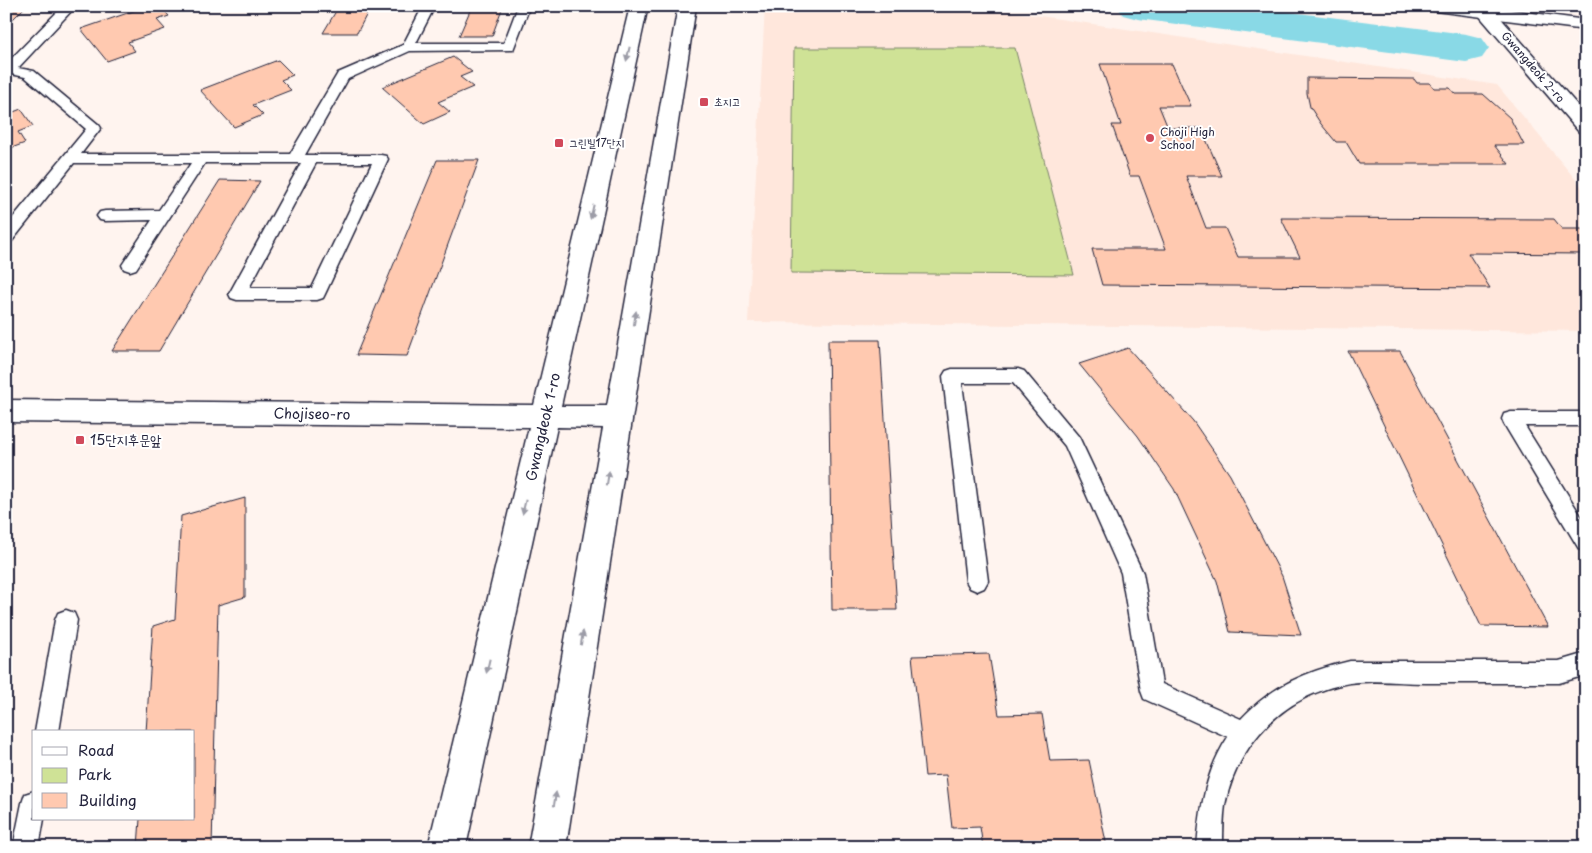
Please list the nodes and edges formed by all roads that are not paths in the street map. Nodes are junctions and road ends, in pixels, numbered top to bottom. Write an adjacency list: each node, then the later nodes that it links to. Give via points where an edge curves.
1 (70, 6): 10 (lane)
2 (429, 6): 9 (lane)
3 (524, 6): 9 (lane, via 509,47)
4 (639, 6): 21 (street, Gwangdeok 1-ro, one-way to 21)
5 (687, 6): 22 (street, one-way to 5)
6 (1435, 6): 7 (street)
7 (1483, 9): 8 (street); 11 (street, Gwangdeok 2-ro)
8 (1586, 25)
9 (408, 47): 14 (lane, via 343,76)
10 (7, 70): 12 (lane, via 29,74 94,128)
11 (1586, 128)
12 (70, 158): 13 (lane); 18 (lane)
13 (201, 159): 14 (lane); 16 (lane)
14 (295, 159): 15 (lane)
15 (311, 159): 15 (lane, via 265,243 237,294 317,294 381,159)
16 (163, 215): 17 (lane); 19 (lane)
17 (105, 216)
18 (6, 237)
19 (130, 265)
20 (6, 411): 21 (street, Chojiseo-ro)
21 (545, 417): 22 (street, Chojiseo-ro); 32 (street, Gwangdeok 1-ro, one-way to 32)
22 (618, 417): 33 (street, one-way to 22)
23 (1586, 420): 24 (lane, via 1511,419)
24 (1586, 543)
25 (976, 581): 29 (lane, via 952,376 1018,376 1072,442 1132,573 1152,690)
26 (66, 620): 28 (lane)
27 (1586, 664): 29 (lane, via 1559,672 1352,672 1312,681 1281,696)
28 (46, 730)
29 (1244, 732): 34 (lane, via 1221,777 1213,803)
30 (32, 814): 31 (lane)
31 (26, 847)
32 (447, 847)
33 (547, 847)
34 (1210, 847)

